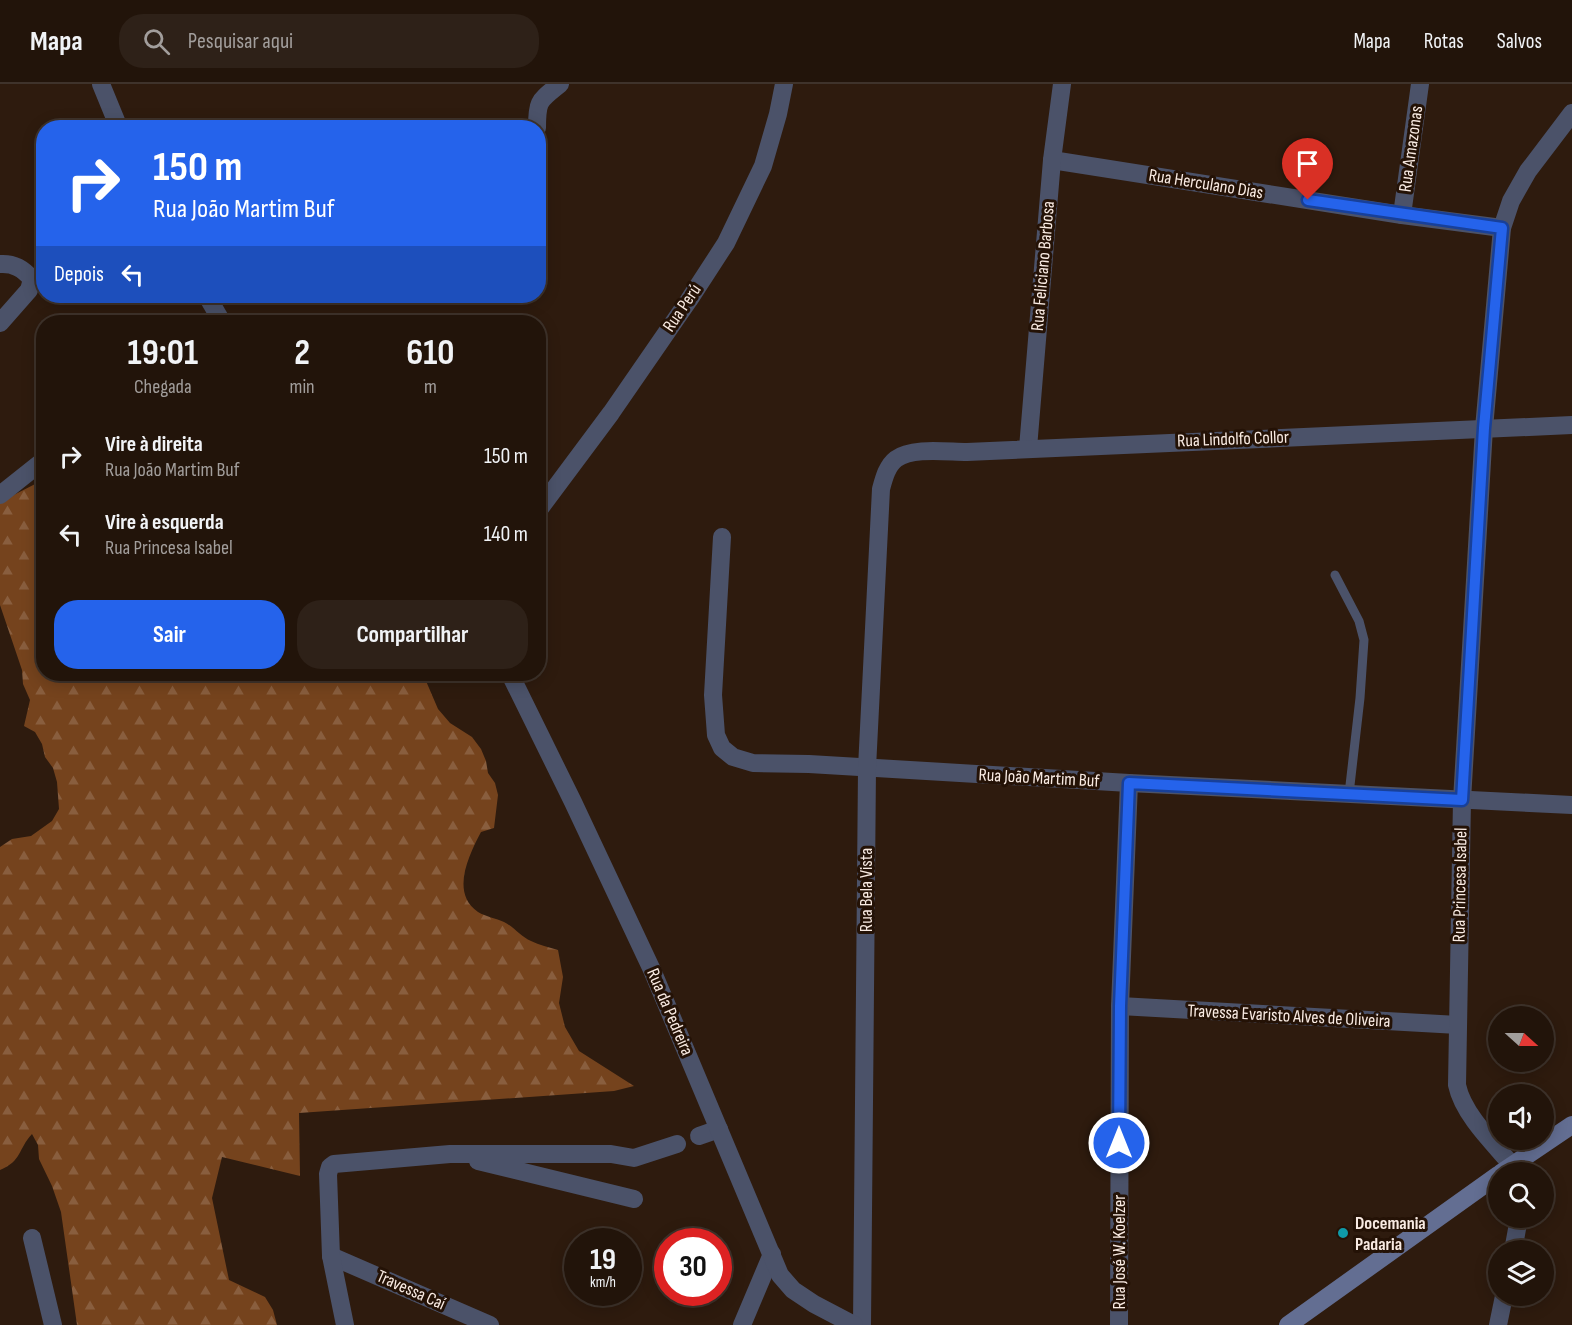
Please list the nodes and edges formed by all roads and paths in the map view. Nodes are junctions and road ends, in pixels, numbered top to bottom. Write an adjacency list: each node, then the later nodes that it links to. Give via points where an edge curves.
1 (101, 84): 7 (street)
2 (560, 84): 8 (street, via 539,105)
3 (784, 84): 20 (street, Rua Perú, via 762,166 726,243 611,413)
4 (1062, 84): 9 (street, Rua Feliciano Barbosa)
5 (1420, 84): 10 (street, Rua Amazonas)
6 (1572, 113): 11 (street, Rua Princesa Isabel, via 1528,171 1511,201)
7 (116, 120)
8 (537, 120)
9 (1052, 160): 10 (street, Rua Herculano Dias); 16 (street, Rua Feliciano Barbosa)
10 (1402, 214): 11 (street, Rua Herculano Dias)
11 (1502, 228): 15 (street, Rua Princesa Isabel)
12 (0, 264): 13 (street, via 22,268 32,279 29,290)
13 (0, 323)
14 (1572, 425): 15 (street, Rua Lindolfo Collor)
15 (1484, 428): 16 (street, Rua Lindolfo Collor); 27 (street, Rua Princesa Isabel)
16 (1028, 448): 17 (street, Rua Lindolfo Collor, via 909,453)
17 (895, 460): 24 (street, Rua Bela Vista, via 881,489)
18 (36, 466): 19 (street)
19 (0, 495)
20 (546, 500)
21 (722, 537): 24 (street, Rua João Martim Buf, via 713,695 716,735 722,748 733,757 753,763)
22 (1335, 575): 26 (lane, via 1359,621 1364,640)
23 (513, 681): 32 (street, Rua da Pedreira, via 652,970)
24 (867, 768): 25 (street, Rua João Martim Buf); 49 (street, Rua Bela Vista)
25 (1129, 783): 26 (street, Rua João Martim Buf); 29 (street, Rua José W. Koelzer)
26 (1349, 794): 27 (street, Rua João Martim Buf)
27 (1462, 800): 28 (street, Rua João Martim Buf); 30 (street, Rua Princesa Isabel)
28 (1572, 805)
29 (1120, 1006): 30 (street, Travessa Evaristo Alves de Oliveira); 50 (street, Rua José W. Koelzer)
30 (1458, 1025): 36 (street, Rua Princesa Isabel, via 1458,1091)
31 (1572, 1125): 37 (main road)
32 (719, 1129): 33 (street); 41 (street, Rua da Pedreira)
33 (699, 1136)
34 (676, 1144): 35 (street, via 634,1158 611,1154)
35 (450, 1154): 39 (street); 42 (street, via 330,1167)
36 (1500, 1162)
37 (1519, 1162)
38 (1488, 1184): 51 (main road)
39 (634, 1199)
40 (32, 1238): 44 (street)
41 (772, 1254): 47 (street); 48 (street, Rua da Pedreira, via 780,1275 793,1290)
42 (331, 1256): 45 (street); 46 (street, Travessa Caí)
43 (1502, 1306): 52 (street)
44 (53, 1325)
45 (345, 1325)
46 (490, 1325)
47 (742, 1325)
48 (854, 1325)
49 (862, 1325)
50 (1119, 1325)
51 (1288, 1325)
52 (1498, 1325)

